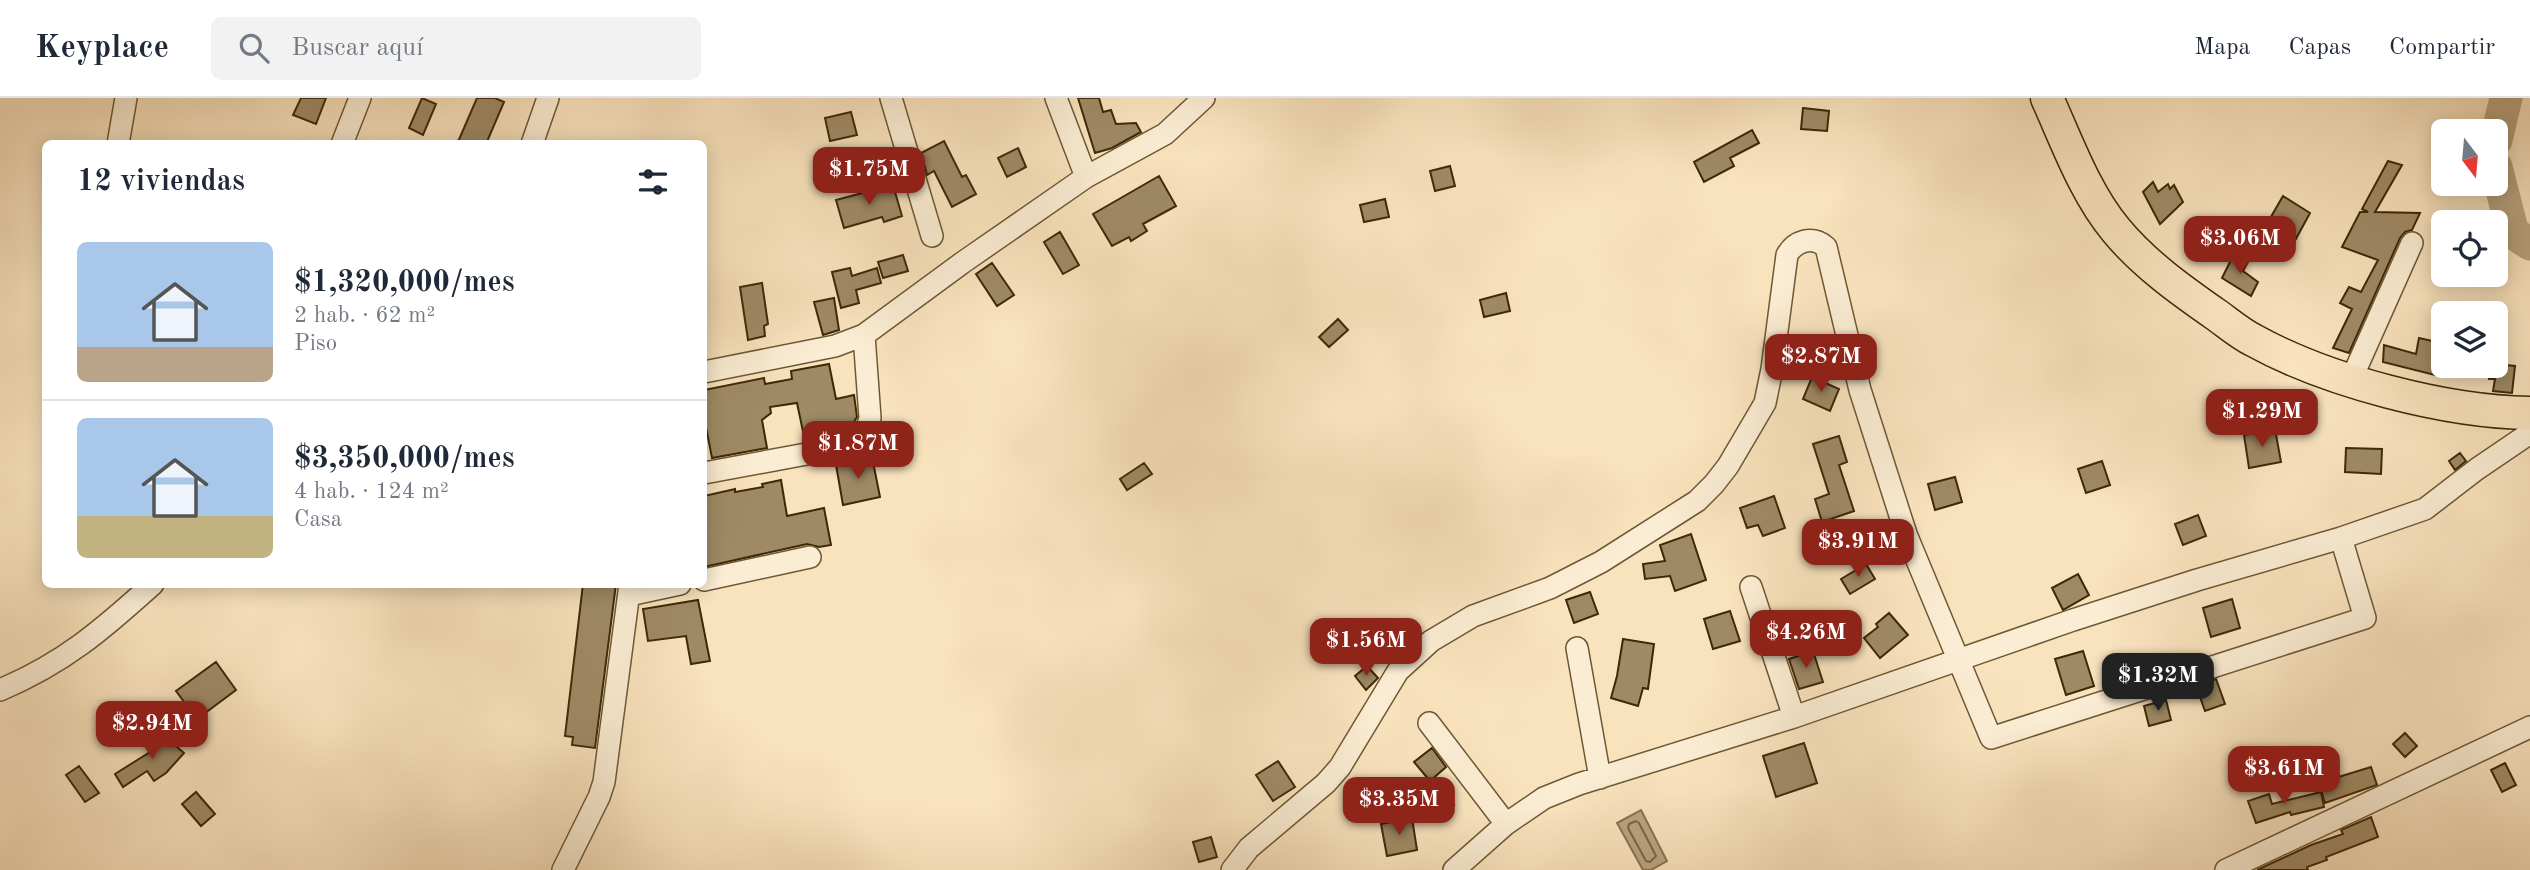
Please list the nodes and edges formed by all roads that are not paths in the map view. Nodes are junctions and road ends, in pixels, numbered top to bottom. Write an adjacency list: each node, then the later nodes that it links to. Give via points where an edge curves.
1 (126, 98): 8 (street)
2 (360, 98): 9 (street)
3 (548, 98): 10 (street)
4 (891, 98): 12 (street)
5 (1056, 98): 11 (street)
6 (1204, 98): 11 (street, via 1165,134)
7 (2048, 98): 16 (main road, via 2089,189 2115,230 2149,264 2253,340)
8 (119, 140)
9 (344, 140)
10 (533, 140)
11 (1086, 177): 14 (street)
12 (932, 236)
13 (2412, 243): 16 (street)
14 (864, 335): 15 (street, via 835,346); 19 (street, via 870,418 856,440 844,447)
15 (707, 371)
16 (2351, 380): 17 (main road, via 2446,403)
17 (2530, 413)
18 (2530, 433): 20 (street, via 2426,509)
19 (707, 472)
20 (2341, 538): 27 (street); 27 (street, via 2365,618 1991,738)
21 (810, 557): 22 (street)
22 (707, 579)
23 (1751, 587): 29 (street)
24 (148, 588): 28 (street, via 54,664)
25 (630, 590): 34 (street, via 604,782)
26 (1577, 648): 32 (street)
27 (1959, 658): 29 (street); 35 (street, via 1906,534 1860,390 1826,247 1806,240 1792,246 1787,255 1765,403 1714,484 1697,501 1601,562 1550,588 1473,616 1431,641 1398,671 1333,775 1249,848)
28 (0, 690)
29 (1794, 717): 32 (street)
30 (1429, 723): 33 (street)
31 (2530, 727): 37 (street)
32 (1600, 778): 33 (street, via 1544,798)
33 (1506, 824): 36 (street)
34 (563, 870)
35 (1231, 870)
36 (1454, 870)
37 (2226, 870)

